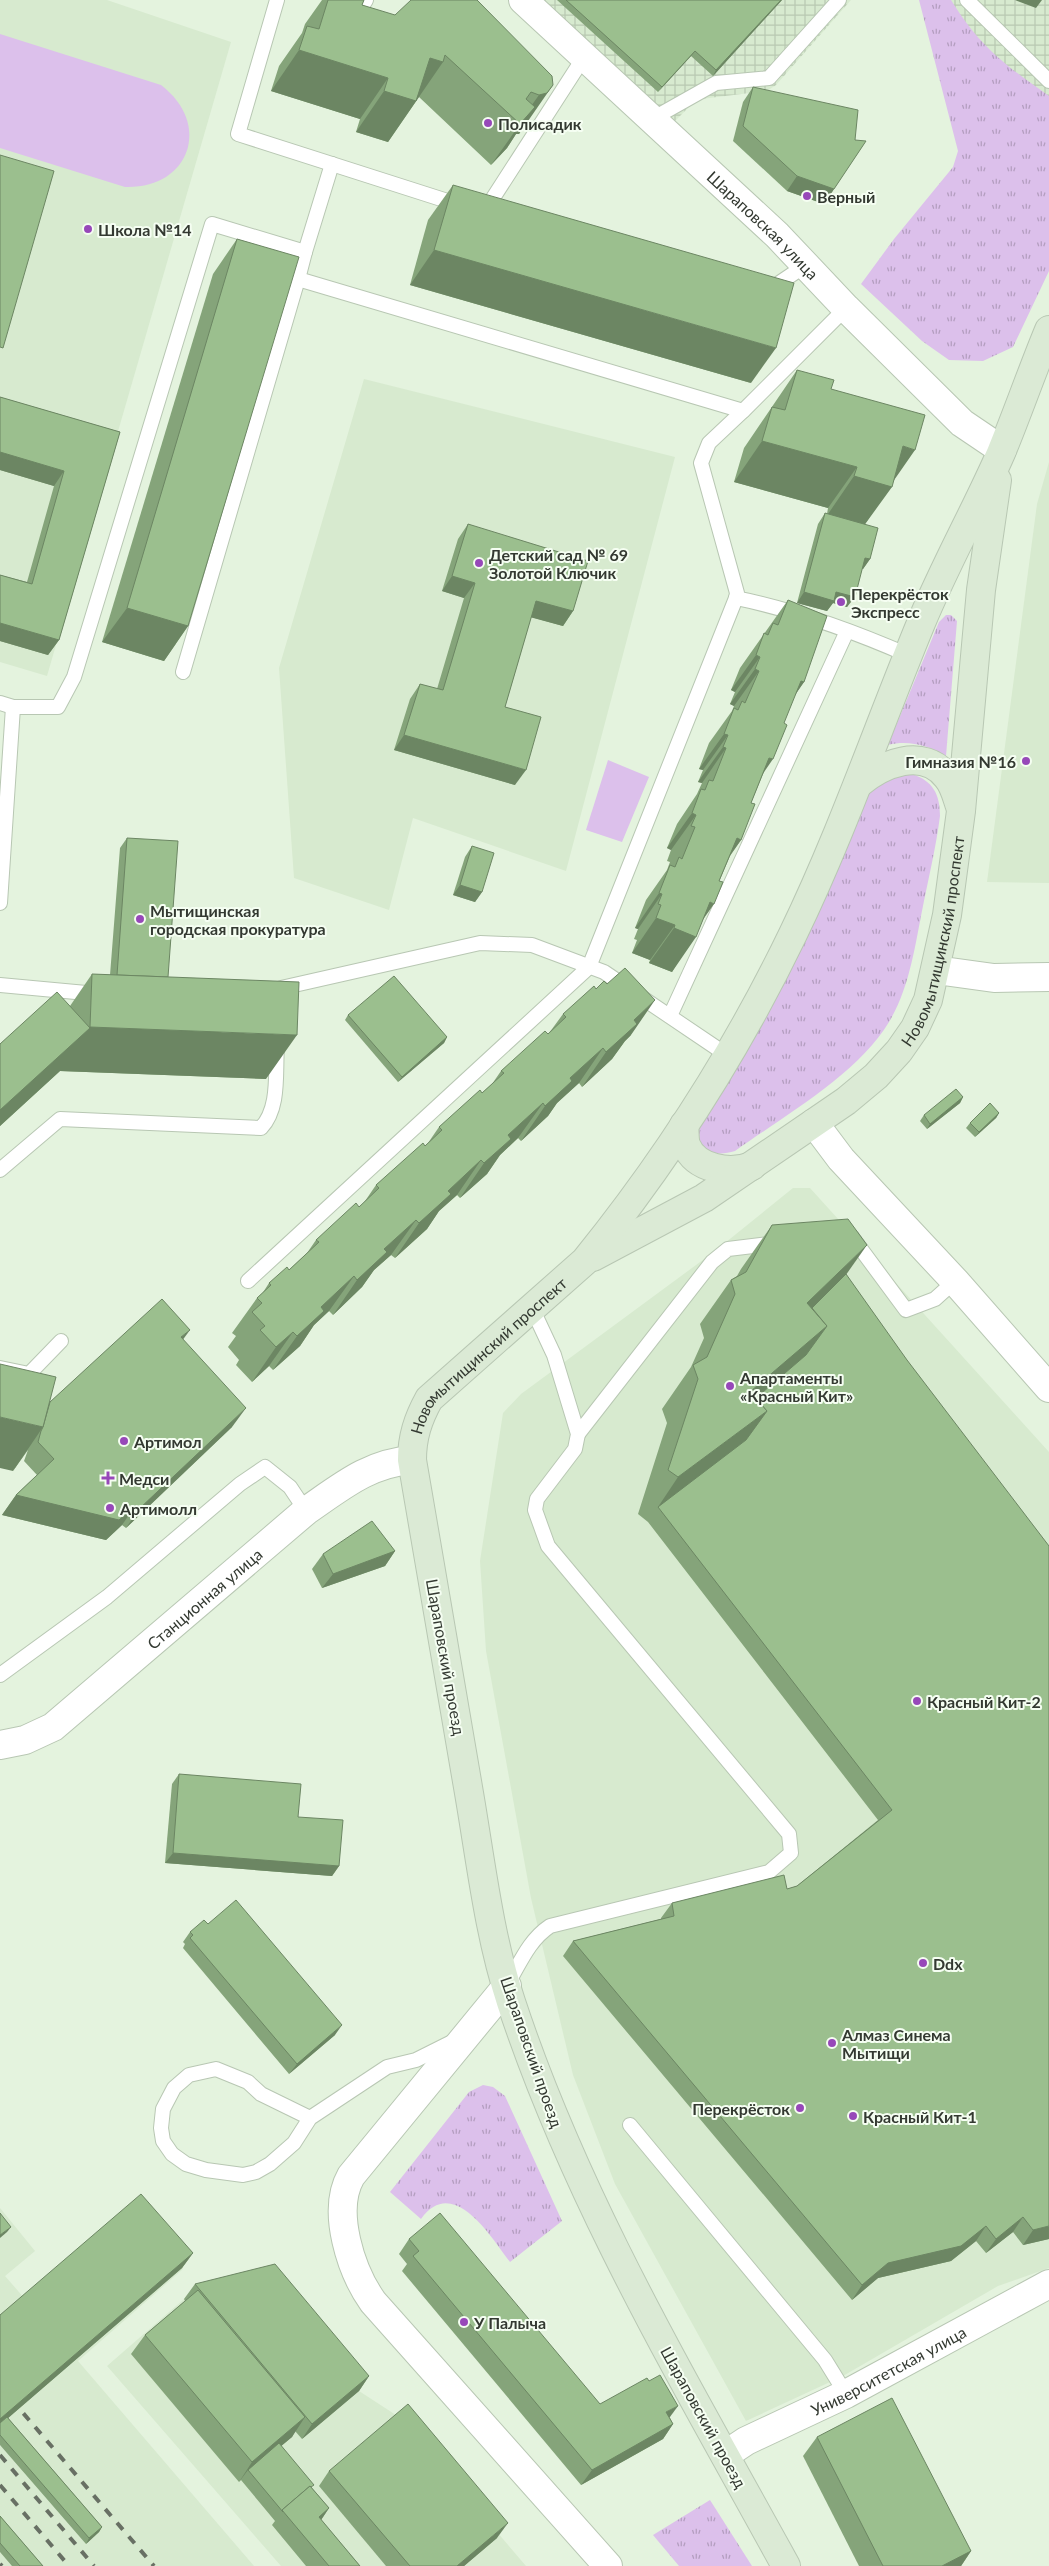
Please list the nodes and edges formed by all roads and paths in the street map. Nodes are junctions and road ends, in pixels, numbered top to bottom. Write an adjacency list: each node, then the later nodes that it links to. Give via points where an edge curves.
1 (277, 0): 10 (lane, via 238,134)
2 (357, 0): 3 (lane)
3 (366, 0)
4 (523, 0): 7 (street, Шараповская улица)
5 (839, 0): 9 (lane, via 769,78 716,83)
6 (967, 0): 8 (lane)
7 (584, 57): 9 (street, Шараповская улица); 11 (lane)
8 (1049, 81)
9 (652, 119): 14 (street, Шараповская улица)
10 (332, 164): 11 (lane); 13 (lane)
11 (484, 212): 12 (lane)
12 (503, 218)
13 (305, 252): 15 (lane); 25 (lane, via 212,224 74,678 58,707)
14 (806, 265): 16 (lane); 17 (street, Шараповская улица)
15 (298, 279): 19 (lane); 24 (lane)
16 (760, 296)
17 (846, 308): 19 (lane); 20 (street, Шараповская улица, via 962,423)
18 (1049, 330): 20 (main road, Новомытищинский проспект)
19 (743, 411): 21 (lane, via 709,443 701,463)
20 (1002, 450): 23 (main road, Новомытищинский проспект, via 937,585); 27 (main road, Новомытищинский проспект, via 981,590)
21 (736, 598): 22 (lane, via 786,610); 29 (lane)
22 (847, 631): 23 (lane); 35 (lane)
23 (908, 655): 26 (main road, Новомытищинский проспект)
24 (183, 672)
25 (6, 705): 28 (lane)
26 (858, 784): 27 (main road, via 870,773 895,761 916,761 931,765 947,777); 37 (main road, Новомытищинский проспект, via 793,935)
27 (961, 811): 30 (main road, Новомытищинский проспект)
28 (0, 903)
29 (590, 967): 34 (lane, via 532,945 480,943 281,988); 35 (lane, via 604,972); 45 (lane)
30 (936, 970): 31 (street, via 994,978); 38 (main road, Новомытищинский проспект, via 928,1000 915,1028 899,1051 876,1076)
31 (1049, 977)
32 (0, 985): 33 (lane)
33 (108, 995)
34 (280, 998)
35 (670, 1016): 37 (lane)
36 (278, 1037): 41 (lane, via 273,1106 269,1119 261,1128 60,1119)
37 (727, 1055): 39 (main road, Новомытищинский проспект)
38 (814, 1123): 40 (main road, Новомытищинский проспект); 46 (street, via 841,1159)
39 (684, 1125): 40 (main road, via 686,1145 708,1166 723,1170); 44 (main road, Новомытищинский проспект, via 637,1197)
40 (754, 1166): 44 (main road, Новомытищинский проспект, via 671,1217)
41 (0, 1170)
42 (835, 1236): 46 (lane, via 851,1235 906,1310 935,1299)
43 (792, 1241): 51 (lane, via 728,1249 712,1262)
44 (585, 1261): 47 (main road, Новомытищинский проспект)
45 (248, 1281)
46 (955, 1281): 50 (street)
47 (532, 1308): 51 (lane, via 554,1355); 52 (main road, Новомытищинский проспект, via 429,1399 414,1432)
48 (61, 1341): 49 (lane, via 29,1374)
49 (0, 1368)
50 (1049, 1388)
51 (578, 1434): 56 (lane, via 576,1449 537,1499 535,1510 548,1546 789,1834 791,1853 769,1872 550,1926 530,1945)
52 (412, 1460): 53 (street, Станционная улица, via 377,1466); 56 (main road, Шараповский проезд, via 487,1897)
53 (306, 1511): 54 (lane, via 290,1487 265,1467 240,1484 107,1597); 55 (street, Станционная улица, via 53,1727 25,1740)
54 (0, 1675)
55 (0, 1745)
56 (507, 1986): 57 (street); 62 (main road, Шараповский проезд, via 546,2101 598,2217 652,2326)
57 (478, 2022): 58 (lane, via 431,2054 386,2067); 63 (street, via 360,2163 346,2184 341,2217 356,2267 374,2302)
58 (310, 2118): 58 (lane, via 267,2098 248,2082 216,2070 189,2074 174,2088 163,2109 161,2128 163,2141 172,2154 186,2164 242,2175 270,2164 294,2143)
59 (630, 2125): 61 (lane, via 825,2360)
60 (1049, 2284): 61 (street, Университетская улица)
61 (846, 2394): 62 (street, Университетская улица, via 746,2441)
62 (725, 2455): 64 (main road, Шараповский проезд)
63 (608, 2566)
64 (786, 2566)

